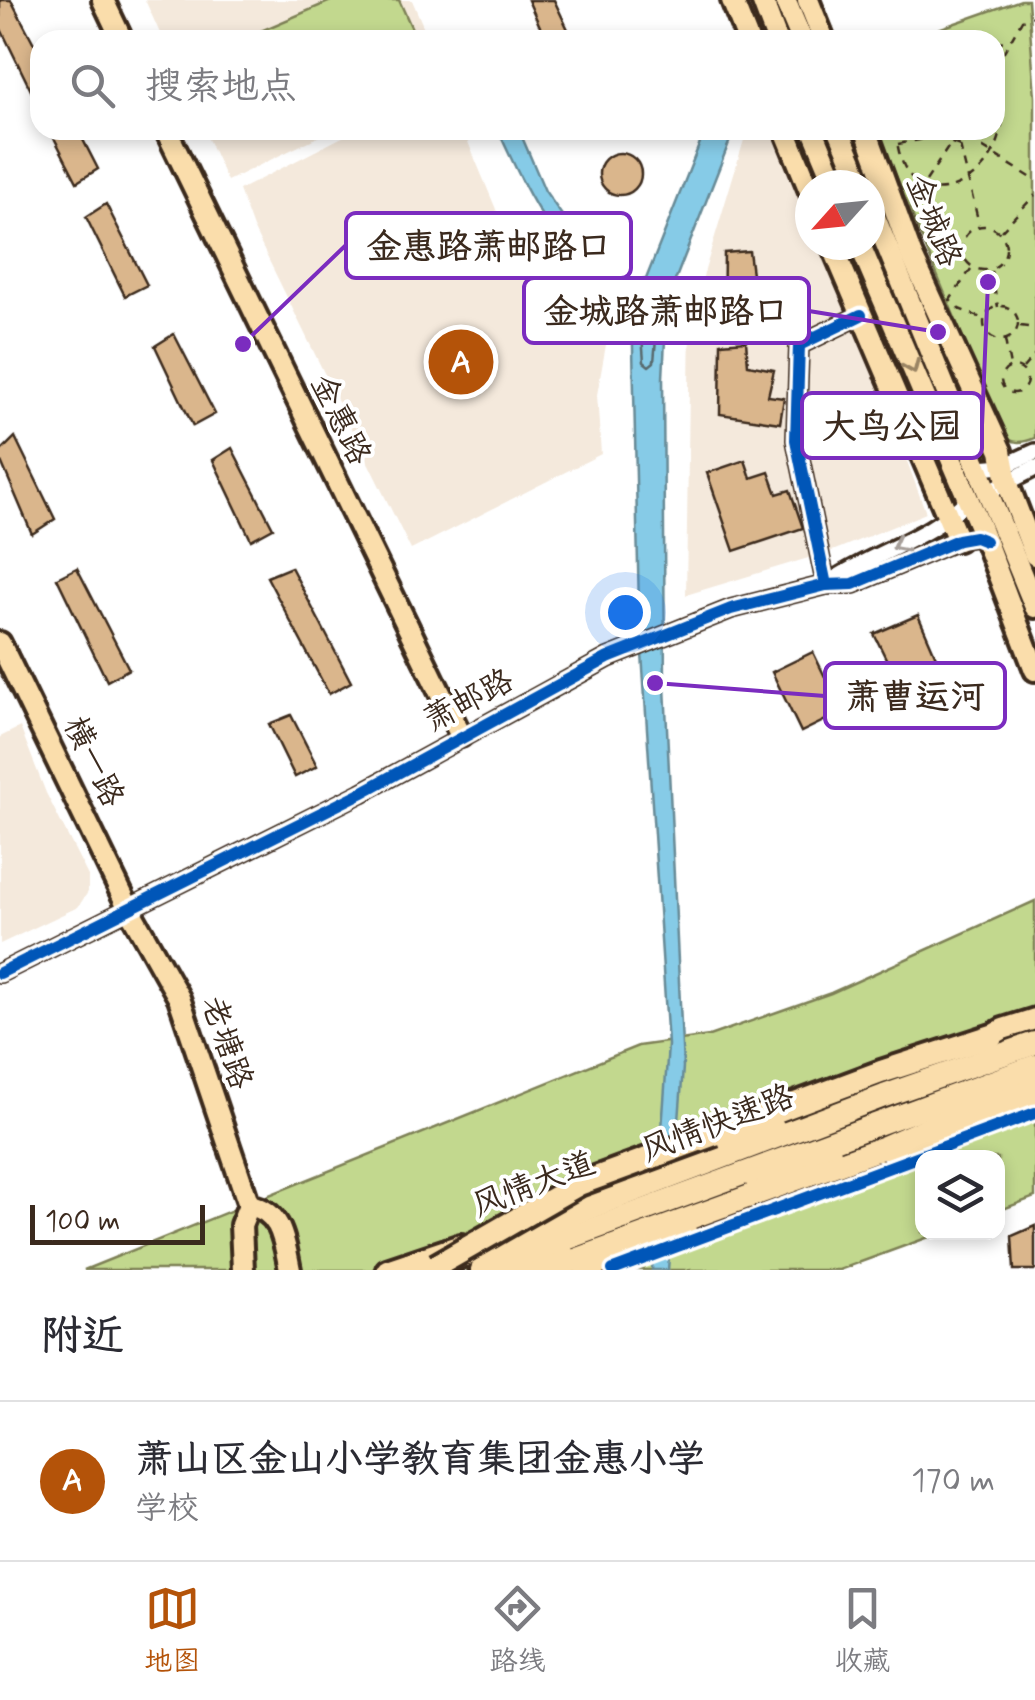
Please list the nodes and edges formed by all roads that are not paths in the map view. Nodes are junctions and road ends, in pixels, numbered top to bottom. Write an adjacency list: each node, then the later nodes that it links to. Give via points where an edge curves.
1 (103, 0): 6 (main road)
2 (762, 0): 8 (main road)
3 (785, 0): 9 (main road)
4 (808, 0): 10 (main road)
5 (734, 4): 7 (main road)
6 (117, 30)
7 (744, 30)
8 (773, 30)
9 (798, 30)
10 (820, 30)
11 (171, 140): 38 (main road, 金惠路)
12 (789, 140): 16 (main road)
13 (818, 140): 17 (main road)
14 (843, 140): 18 (main road, 金城路)
15 (870, 140): 27 (main road, 金城路, via 911,254 995,438)
16 (801, 170)
17 (830, 170)
18 (856, 170)
19 (885, 242): 27 (main road, 金城路, via 978,468)
20 (838, 260): 23 (main road)
21 (841, 260): 23 (main road)
22 (868, 260): 27 (main road, 金城路, one-way to 27)
23 (842, 269): 24 (main road)
24 (861, 314): 28 (main road); 32 (street, via 798,344 796,440)
25 (1035, 452): 27 (street)
26 (1035, 468): 27 (street)
27 (992, 485): 28 (street); 30 (main road, 金城路); 31 (main road, 金城路); 33 (main road, 金城路)
28 (948, 518): 29 (main road); 32 (street, one-way to 32)
29 (958, 540): 30 (street, 萧邮路); 32 (street, 萧邮路, via 853,584)
30 (985, 541): 34 (main road, 金城路)
31 (1035, 555)
32 (826, 585): 38 (street, 萧邮路, via 664,634)
33 (1035, 607)
34 (1023, 640): 36 (main road, 金城路); 37 (main road)
35 (0, 642): 39 (main road, 横一路)
36 (1035, 670)
37 (1035, 681)
38 (461, 736): 39 (street, 萧邮路)
39 (130, 908): 40 (street, 萧邮路); 48 (main road, 老塘路, via 180,998)
40 (0, 973)
41 (1035, 1019): 42 (main road)
42 (992, 1036): 47 (highway, via 881,1072)
43 (1035, 1043): 49 (highway, 风情快速路, bridge)
44 (1035, 1066): 53 (highway, 风情快速路)
45 (1034, 1098): 46 (main road); 56 (main road)
46 (972, 1109): 54 (main road, via 892,1128); 55 (highway)
47 (713, 1141): 49 (highway, bridge, via 579,1184); 52 (main road, 风情大道, via 644,1176)
48 (250, 1205): 50 (main road, 老塘路, via 240,1225); 51 (main road, 老塘路, via 275,1218)
49 (431, 1268)
50 (243, 1270)
51 (290, 1270)
52 (387, 1270)
53 (482, 1270)
54 (519, 1270)
55 (548, 1270)
56 (584, 1270)

